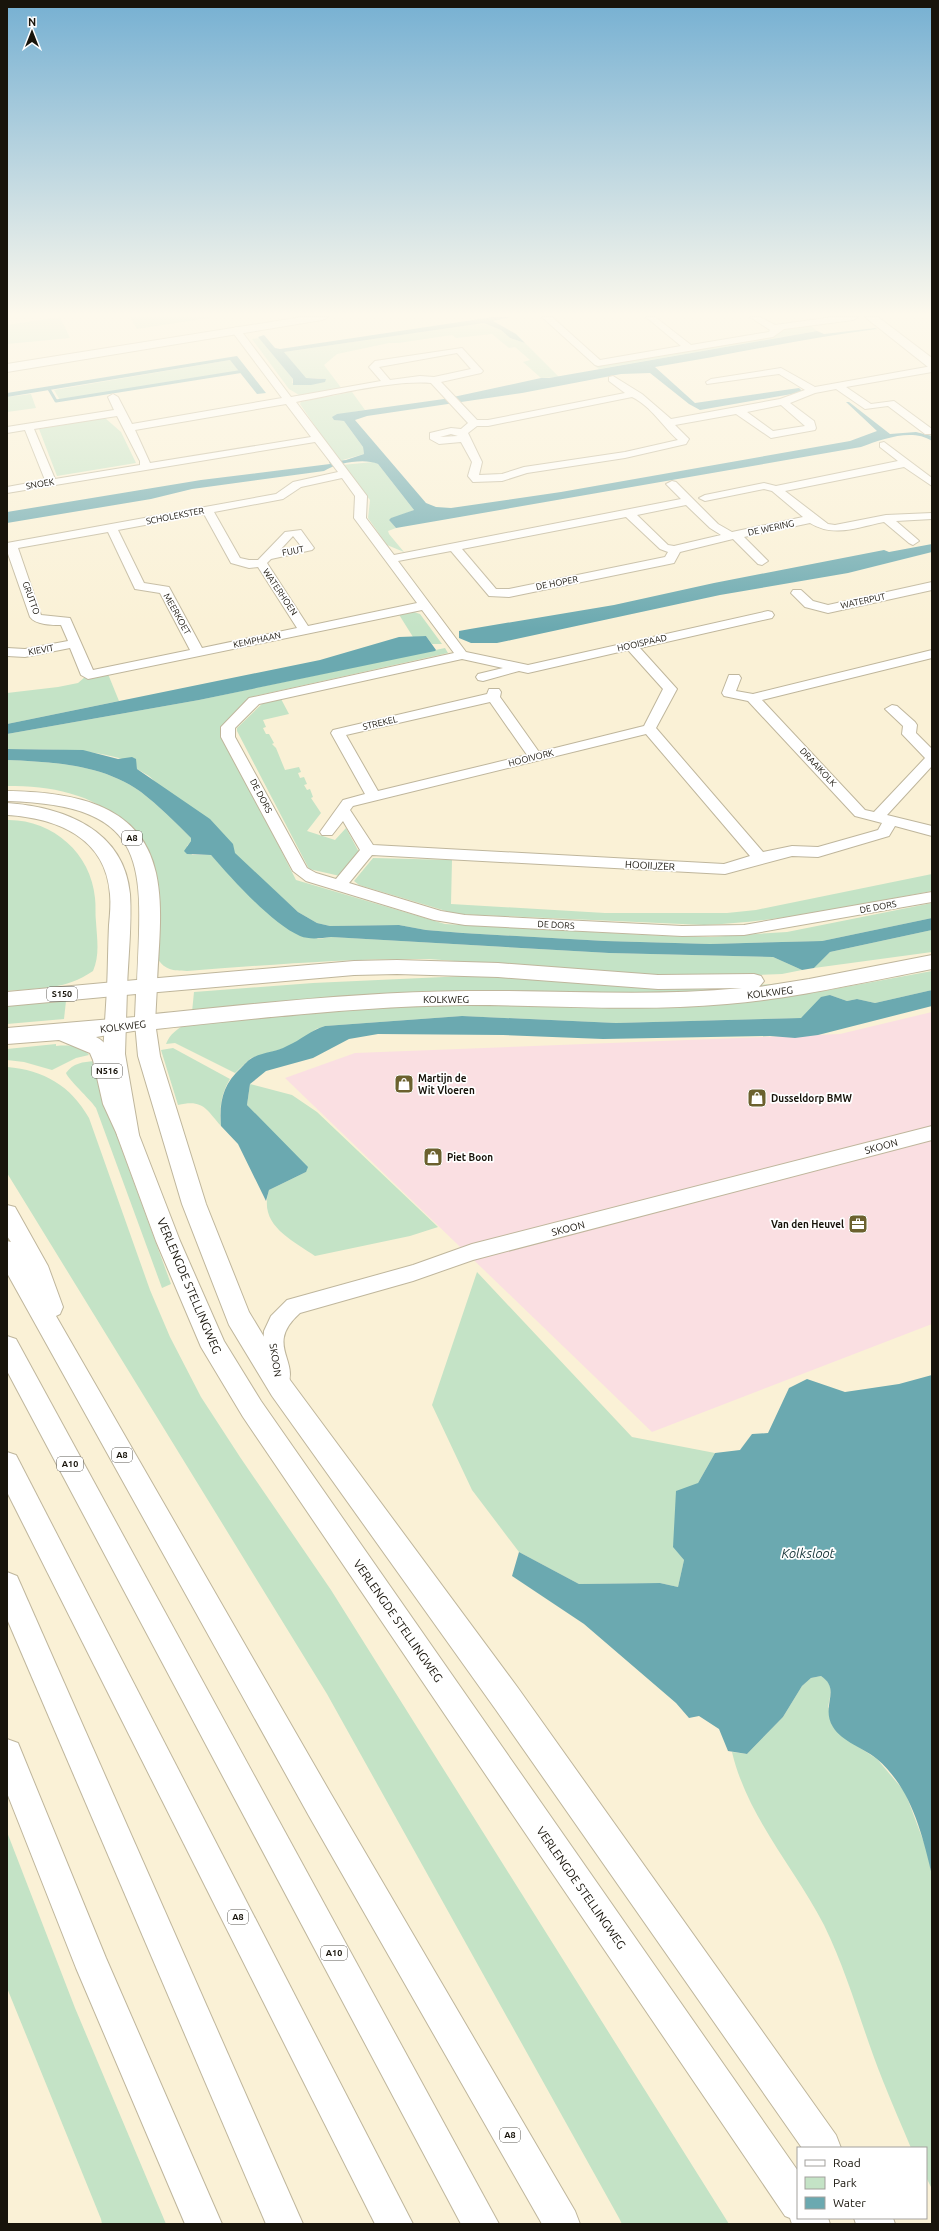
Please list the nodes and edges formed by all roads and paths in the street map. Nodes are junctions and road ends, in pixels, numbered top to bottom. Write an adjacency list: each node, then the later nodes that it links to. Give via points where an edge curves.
1 (60, 421): 12 (street)
2 (125, 421): 13 (street)
3 (170, 421): 13 (street)
4 (303, 421): 17 (street)
5 (497, 421): 10 (street)
6 (679, 421): 11 (street)
7 (753, 421): 8 (street, via 771,435 811,428)
8 (808, 421)
9 (914, 421): 15 (street)
10 (474, 422): 16 (street)
11 (669, 423): 16 (street, via 684,439 682,442 617,457 524,470 521,473 484,480 477,480 473,476 478,462)
12 (28, 426): 14 (street); 23 (street)
13 (129, 428): 21 (street)
14 (7, 430)
15 (929, 432)
16 (464, 435): 18 (street, via 439,441)
17 (316, 439): 21 (street, SNOEK); 22 (street)
18 (435, 439)
19 (884, 445): 20 (street)
20 (906, 463): 24 (street); 26 (street)
21 (145, 466): 23 (street, SNOEK)
22 (339, 467): 30 (street, SCHOLEKSTER, via 297,484 279,497); 41 (street, via 361,496 360,518)
23 (51, 482): 27 (street, SNOEK)
24 (932, 483)
25 (672, 484): 29 (street)
26 (776, 489): 28 (street, via 764,486); 34 (street, DE WERING)
27 (7, 490)
28 (705, 498)
29 (689, 501): 31 (street); 36 (street, via 714,526)
30 (207, 510): 35 (street, SCHOLEKSTER); 49 (street, WATERHOEN, via 235,560 249,564 265,560)
31 (628, 512): 38 (street); 39 (street, via 664,547)
32 (932, 516): 33 (street, DE WERING)
33 (886, 518): 34 (street, DE WERING, via 835,528 824,527); 37 (street)
34 (812, 519): 36 (street, DE WERING)
35 (112, 529): 40 (street, SCHOLEKSTER, via 11,546); 54 (street, MEERKOET, via 139,586 165,590)
36 (732, 536): 39 (street, DE HOPER); 42 (street)
37 (913, 541)
38 (453, 546): 39 (street, DE HOPER, via 493,593 509,593 670,560); 41 (street)
39 (675, 550)
40 (11, 556): 43 (street, GRUTTO)
41 (392, 559): 47 (street)
42 (762, 561)
43 (22, 573): 44 (street, GRUTTO); 50 (street, GRUTTO, via 36,617 49,621 66,621)
44 (7, 576)
45 (932, 586): 46 (street, WATERPUT, via 828,609 809,604)
46 (797, 593)
47 (426, 605): 49 (street, KEMPHAAN); 52 (street)
48 (768, 615): 51 (street, HOOISPAAD)
49 (305, 630): 54 (street, KEMPHAAN)
50 (75, 643): 53 (street, KIEVIT, via 25,653); 54 (street, KEMPHAAN, via 88,675)
51 (631, 646): 56 (street, HOOISPAAD, via 528,669); 61 (street, via 670,689)
52 (459, 650): 56 (street, HOOISPAAD); 73 (street, DE DORS, via 254,701 228,727 228,737 301,871 311,878)
53 (7, 652)
54 (198, 652)
55 (932, 654): 59 (street)
56 (517, 668): 57 (street, HOOISPAAD)
57 (484, 677)
58 (734, 678): 59 (street, via 729,693)
59 (753, 698): 68 (street, DRAAIKOLK, via 860,813)
60 (892, 709): 63 (street, via 910,725 909,734)
61 (649, 729): 62 (street, HOOIVORK); 72 (street)
62 (536, 757): 65 (street, HOOIVORK); 65 (street, STREKEL, via 494,694 338,733)
63 (932, 757): 68 (street)
64 (7, 796): 77 (main road, A8, via 42,797 82,805 118,824 133,839 143,859 148,883)
65 (374, 797): 67 (street, HOOIVORK, via 348,803)
66 (7, 810): 78 (main road, VERLENGDE STELLINGWEG, via 42,813 61,819 96,841 108,855 118,879 120,894)
67 (343, 810): 70 (street, HOOIVORK); 71 (street)
68 (884, 819): 69 (street, DRAAIKOLK); 72 (street, via 884,833 818,852 792,851)
69 (932, 831)
70 (327, 832)
71 (368, 850): 72 (street, HOOIIJZER, via 725,869); 73 (street)
72 (760, 858)
73 (339, 886): 74 (street, DE DORS, via 440,916 465,920 682,931 744,930)
74 (932, 897)
75 (932, 962): 76 (main road, KOLKWEG)
76 (884, 970): 77 (main road, KOLKWEG, via 766,980 658,982 498,970 398,967 354,968); 80 (main road, KOLKWEG, via 768,993 711,998 657,1001 426,999 286,1007)
77 (147, 986): 78 (main road, KOLKWEG / S150); 80 (main road)
78 (117, 989): 79 (main road, KOLKWEG / S150); 81 (main road, VERLENGDE STELLINGWEG)
79 (7, 999)
80 (145, 1023): 81 (main road, KOLKWEG); 90 (main road, via 149,1056 194,1204 238,1317)
81 (114, 1028): 82 (main road, KOLKWEG); 85 (main road, VERLENGDE STELLINGWEG, via 114,1054)
82 (59, 1032): 83 (main road, KOLKWEG); 85 (main road, N516, via 98,1048 104,1060 114,1104)
83 (7, 1036)
84 (932, 1133): 90 (street, SKOON, via 472,1252 413,1273 294,1306 281,1315 275,1325 273,1340)
85 (128, 1135): 95 (main road, VERLENGDE STELLINGWEG, via 168,1241 214,1347 248,1403)
86 (7, 1214): 89 (main road, A8, via 36,1266)
87 (7, 1251): 89 (main road, A8)
88 (7, 1347): 99 (main road, A10)
89 (72, 1366): 100 (main road, A8, via 328,1819)
90 (281, 1388): 94 (main road, via 508,1699)
91 (7, 1464): 98 (main road, A8)
92 (7, 1586): 97 (main road)
93 (7, 1754): 96 (main road, via 93,1968)
94 (822, 2147)
95 (797, 2202)
96 (204, 2224)
97 (285, 2224)
98 (395, 2224)
99 (481, 2224)
100 (562, 2224)

